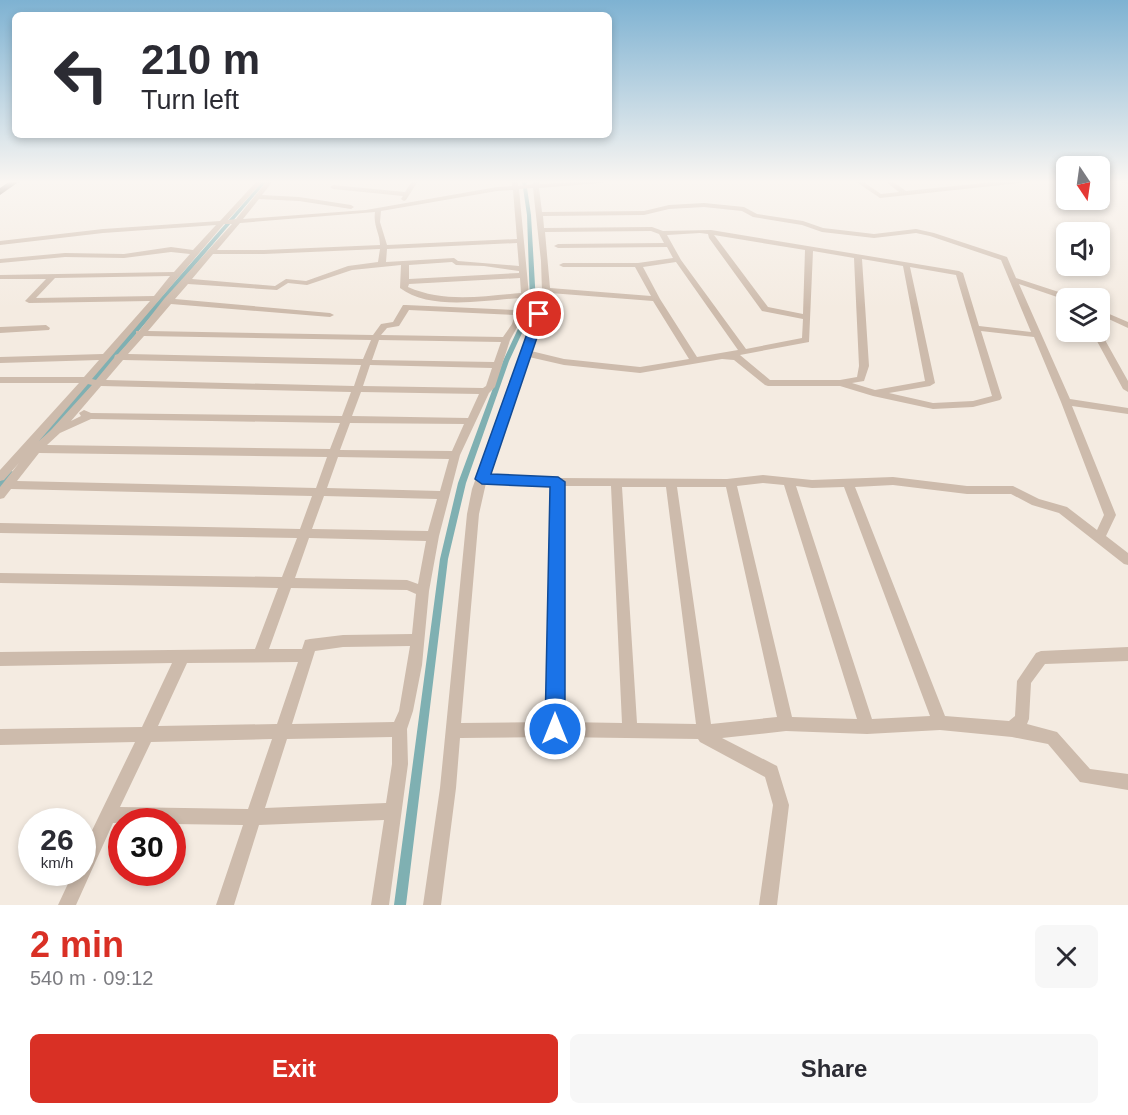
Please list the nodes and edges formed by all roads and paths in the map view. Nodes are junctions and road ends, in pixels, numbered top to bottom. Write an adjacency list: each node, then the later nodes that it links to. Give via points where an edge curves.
1 (220, 223): 12 (street)
2 (223, 223): 18 (street)
3 (235, 223): 17 (street)
4 (377, 223): 14 (street)
5 (520, 223): 11 (street)
6 (541, 223): 8 (street)
7 (804, 223): 31 (street, via 822,230 874,236 916,231 932,234 1004,259)
8 (542, 230): 10 (street); 33 (street)
9 (711, 232): 10 (street); 16 (street); 39 (street, via 765,309)
10 (662, 233): 13 (street)
11 (520, 241): 14 (street); 27 (street)
12 (0, 243)
13 (668, 245): 15 (street); 20 (street)
14 (382, 246): 17 (street); 23 (street)
15 (558, 246)
16 (809, 249): 19 (street); 39 (street)
17 (210, 252): 30 (street)
18 (196, 254): 21 (street, via 165,251); 30 (street)
19 (858, 257): 24 (street); 63 (street, via 864,366 861,379)
20 (678, 260): 26 (street); 52 (street)
21 (0, 261)
22 (405, 263): 23 (street); 27 (street, via 454,260 456,264 484,264); 32 (street)
23 (382, 264): 30 (street, via 351,268 307,283 286,281 277,288)
24 (906, 264): 45 (street, via 959,273); 67 (street, via 930,383)
25 (562, 265): 26 (street)
26 (638, 265): 36 (street)
27 (524, 272): 32 (street); 34 (street)
28 (52, 276): 29 (street); 30 (street); 37 (street, via 29,301)
29 (0, 277)
30 (182, 277): 37 (street)
31 (1015, 280): 35 (street); 48 (street)
32 (405, 282): 34 (street, via 404,288 418,296 443,300)
33 (546, 290): 36 (street); 44 (street)
34 (525, 294): 41 (street)
35 (1056, 294)
36 (656, 299): 59 (street)
37 (162, 300): 38 (street); 47 (street); 55 (street)
38 (330, 315)
39 (807, 317): 52 (street, via 806,340)
40 (1110, 317): 42 (street)
41 (519, 319): 44 (street); 49 (street, via 448,308 406,307 396,324 384,326); 50 (street)
42 (1128, 325)
43 (46, 328): 46 (street)
44 (536, 328): 53 (street)
45 (975, 328): 48 (street); 67 (street, via 997,398 933,406)
46 (0, 330)
47 (139, 333): 49 (street); 56 (street)
48 (1038, 335): 68 (street)
49 (375, 337): 50 (street); 58 (street)
50 (506, 340): 60 (street)
51 (1102, 342): 65 (street)
52 (744, 352): 54 (street)
53 (526, 353): 59 (street, via 564,362 640,370); 78 (street)
54 (722, 356): 59 (street); 63 (street, via 736,357 768,383)
55 (107, 357): 57 (street); 62 (street)
56 (118, 357): 58 (street); 62 (street)
57 (0, 360)
58 (369, 361): 60 (street); 64 (street)
59 (694, 361)
60 (496, 365): 66 (street, via 490,387)
61 (0, 380): 62 (street)
62 (92, 382): 64 (street); 69 (street); 79 (street)
63 (840, 383): 67 (street)
64 (356, 388): 66 (street); 72 (street)
65 (1128, 389)
66 (485, 391): 73 (street)
67 (873, 393)
68 (1066, 402): 70 (street); 92 (street, via 1110,515)
69 (75, 409): 71 (street); 74 (street)
70 (1128, 411)
71 (89, 416): 72 (street); 74 (street)
72 (346, 419): 73 (street); 76 (street)
73 (472, 421): 77 (street)
74 (55, 433): 75 (street)
75 (36, 450): 76 (street); 79 (street)
76 (334, 453): 77 (street); 86 (street)
77 (455, 455): 88 (street)
78 (482, 479): 80 (street); 110 (street, via 473,514)
79 (4, 481): 86 (street); 87 (street)
80 (558, 482): 81 (street); 107 (street)
81 (616, 482): 82 (street); 109 (street)
82 (671, 482): 83 (street); 112 (street)
83 (730, 483): 84 (street, via 764,478); 104 (street)
84 (789, 483): 85 (street); 105 (street)
85 (849, 484): 92 (street, via 893,481 967,490 1013,490 1063,510); 103 (street)
86 (321, 491): 88 (street); 90 (street)
87 (0, 495)
88 (445, 495): 91 (street)
89 (0, 528): 90 (street)
90 (305, 532): 91 (street); 95 (street)
91 (433, 537): 96 (street)
92 (1099, 538): 93 (street)
93 (1128, 560)
94 (0, 578): 95 (street)
95 (286, 583): 96 (street, via 407,585); 99 (street)
96 (423, 591): 97 (street)
97 (417, 640): 100 (street, via 310,645); 106 (street, via 406,711)
98 (1128, 654): 108 (street, via 1041,658 1024,681 1022,718)
99 (260, 655): 100 (street); 101 (street)
100 (305, 655): 111 (street)
101 (183, 656): 102 (street); 113 (street)
102 (0, 659)
103 (940, 723): 105 (street); 108 (street)
104 (786, 724): 105 (street); 112 (street)
105 (867, 727)
106 (399, 729): 111 (street); 117 (street, via 400,764)
107 (555, 729): 109 (street); 110 (street)
108 (1012, 729): 115 (street, via 1052,737 1086,776)
109 (630, 730): 112 (street)
110 (454, 731): 126 (street)
111 (280, 732): 113 (street); 120 (street)
112 (705, 732): 127 (street, via 705,737 771,772 781,805)
113 (147, 734): 114 (street); 116 (street)
114 (0, 737)
115 (1128, 782)
116 (112, 808)
117 (393, 811): 120 (street); 125 (street)
118 (186, 816): 120 (street)
119 (108, 817): 121 (street)
120 (252, 817): 124 (street)
121 (96, 842)
122 (76, 886): 123 (street)
123 (67, 905)
124 (225, 905)
125 (380, 905)
126 (432, 905)
127 (768, 905)

